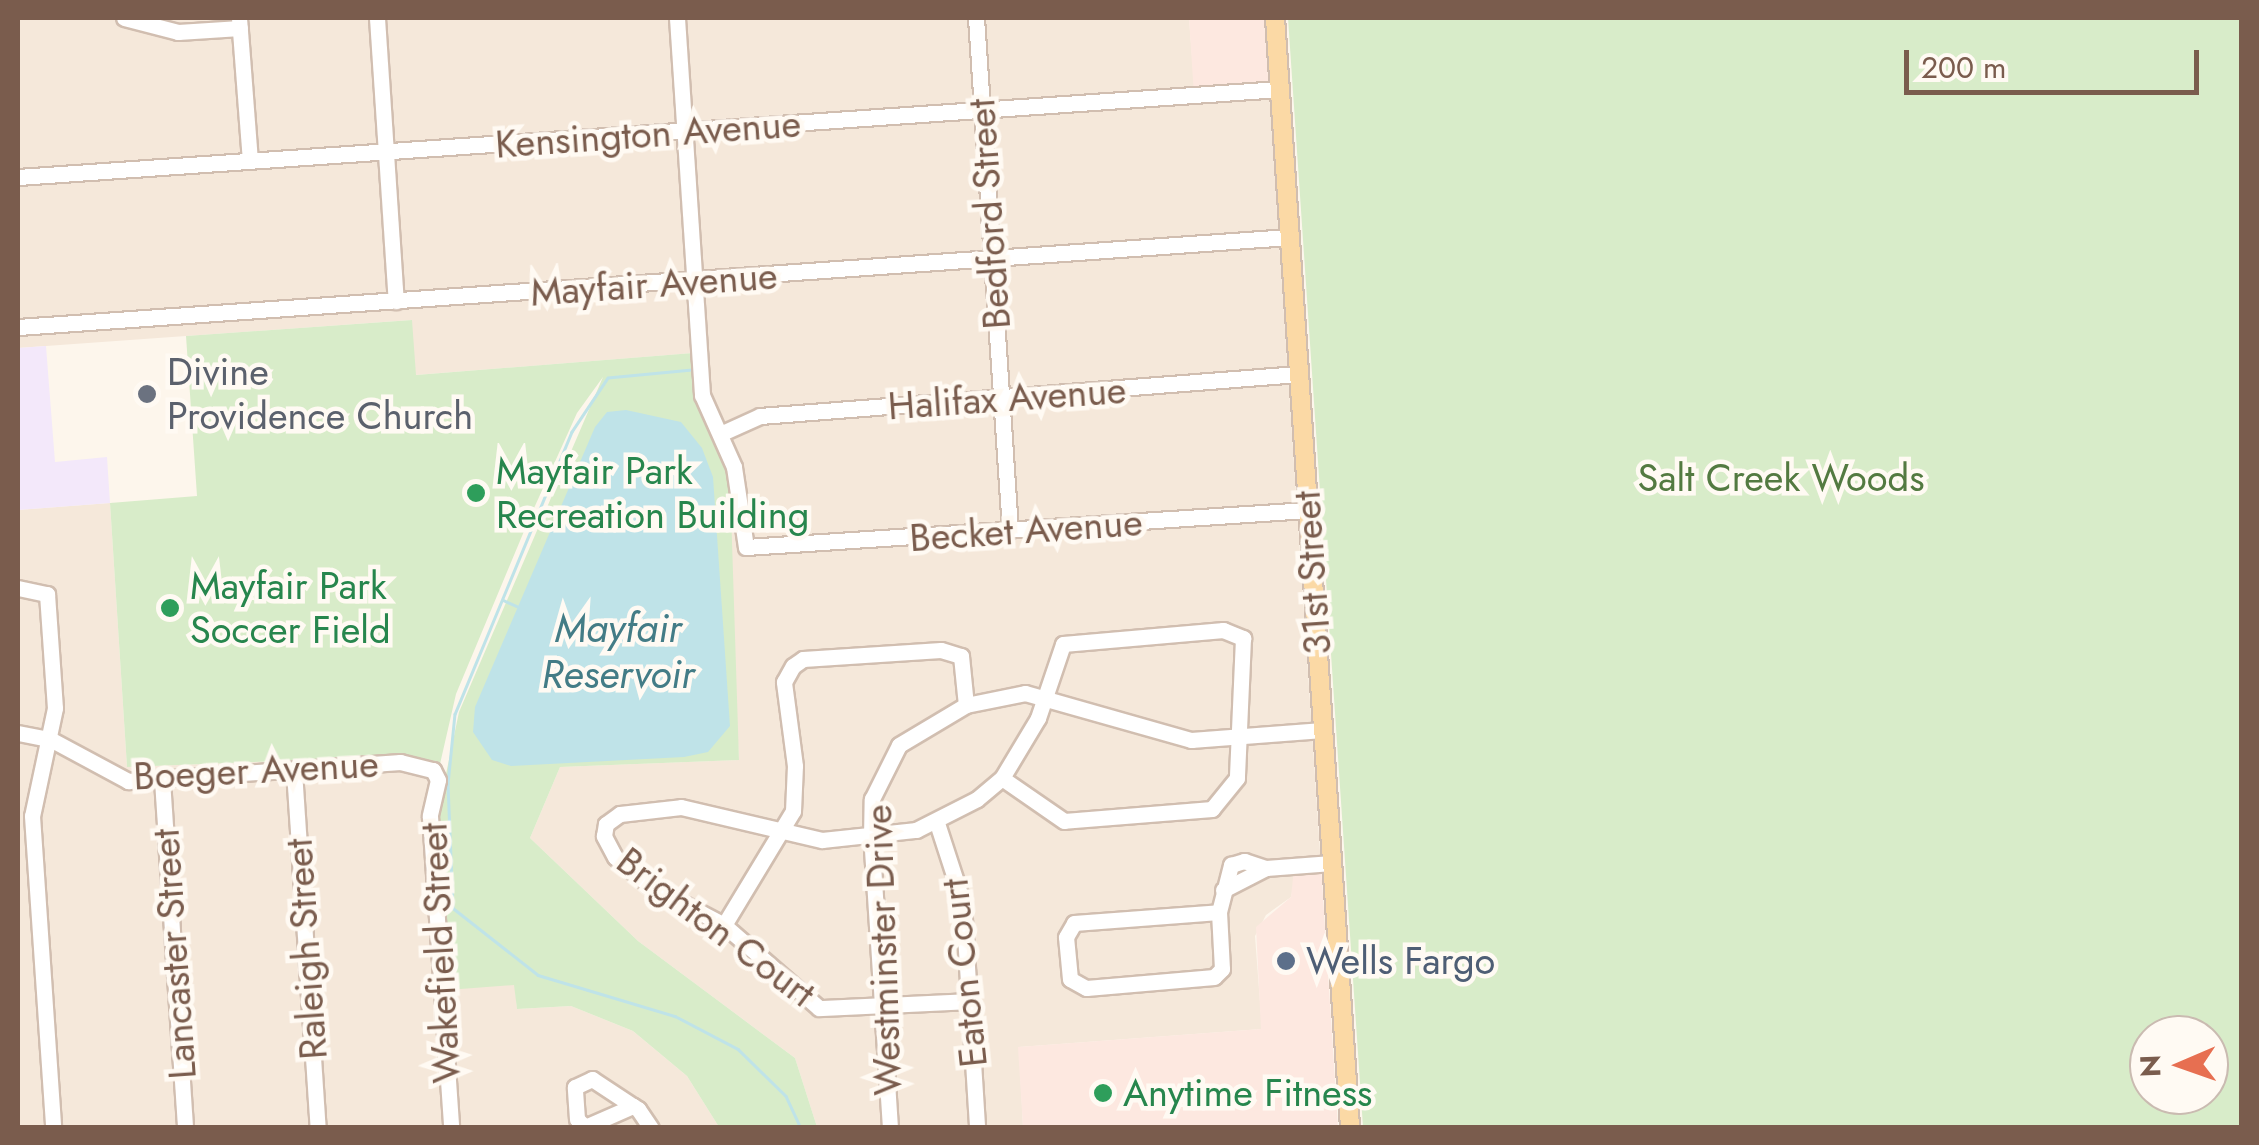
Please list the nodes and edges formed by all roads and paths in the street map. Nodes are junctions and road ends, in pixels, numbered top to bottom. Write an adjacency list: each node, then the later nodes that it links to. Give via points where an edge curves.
1 (124, 18): 6 (street, via 178,32)
2 (376, 18): 10 (street)
3 (677, 18): 9 (street)
4 (976, 18): 8 (street, Bedford Street)
5 (1275, 18): 7 (main road, 31st Street)
6 (240, 23): 11 (street)
7 (1279, 89): 8 (street, Kensington Avenue); 13 (main road, 31st Street)
8 (982, 110): 9 (street, Kensington Avenue); 14 (street, Bedford Street)
9 (685, 132): 10 (street, Kensington Avenue); 15 (street)
10 (386, 153): 11 (street, Kensington Avenue); 16 (street)
11 (250, 161): 12 (street, Kensington Avenue)
12 (18, 177)
13 (1289, 236): 14 (street, Mayfair Avenue); 18 (main road, 31st Street)
14 (992, 260): 15 (street, Mayfair Avenue); 19 (street, Bedford Street)
15 (694, 281): 16 (street, Mayfair Avenue); 20 (street, via 702,395)
16 (396, 302): 17 (street, Mayfair Avenue)
17 (18, 327)
18 (1299, 374): 19 (street, Halifax Avenue); 21 (main road, 31st Street)
19 (1001, 399): 20 (street, Halifax Avenue, via 760,416); 22 (street, Bedford Street)
20 (720, 434): 22 (street, Becket Avenue, via 734,467 746,547)
21 (1308, 510): 22 (street, Becket Avenue); 27 (main road, 31st Street)
22 (1010, 530)
23 (18, 588): 28 (street, via 45,590 55,708)
24 (1045, 697): 25 (street, Westminster Drive, via 1002,695); 29 (street, Westminster Drive, via 1180,738); 29 (street, via 1054,655 1071,641 1232,630 1246,650); 31 (street)
25 (966, 704): 35 (street, via 961,656 941,650 793,666 784,682 795,794); 36 (street, Westminster Drive, via 919,728 883,767 872,798)
26 (18, 733): 28 (street, Boeger Avenue)
27 (1323, 736): 29 (street, Westminster Drive); 37 (main road, 31st Street)
28 (50, 739): 32 (street, Boeger Avenue, via 120,779); 43 (street, via 32,816)
29 (1236, 741): 31 (street, via 1233,786 1206,811 1064,821)
30 (294, 771): 32 (street, Boeger Avenue); 33 (street, Boeger Avenue, via 408,763 428,767); 45 (street, Raleigh Street)
31 (1002, 778): 34 (street)
32 (162, 780): 44 (street, Lancaster Street)
33 (438, 780): 46 (street, Wakefield Street, via 430,816)
34 (936, 822): 36 (street); 40 (street, Eaton Court, via 959,878)
35 (782, 832): 36 (street, via 822,840); 39 (street); 39 (street, Brighton Court, via 682,807 620,814 606,824 608,846 633,873 672,902)
36 (871, 838): 41 (street, Westminster Drive)
37 (1332, 863): 38 (street, via 1234,864); 50 (main road, 31st Street)
38 (1220, 912): 38 (street, via 1074,923 1066,937 1070,978 1086,988 1214,976 1223,958)
39 (724, 925): 41 (street, Brighton Court, via 819,1008)
40 (969, 1000): 41 (street, Brighton Court); 49 (street, Eaton Court)
41 (882, 1006): 48 (street, Westminster Drive)
42 (633, 1106): 42 (street, via 593,1126 581,1125 574,1092 586,1079); 47 (street)
43 (53, 1128)
44 (185, 1128)
45 (318, 1128)
46 (450, 1128)
47 (651, 1128)
48 (890, 1128)
49 (977, 1128)
50 (1350, 1128)

